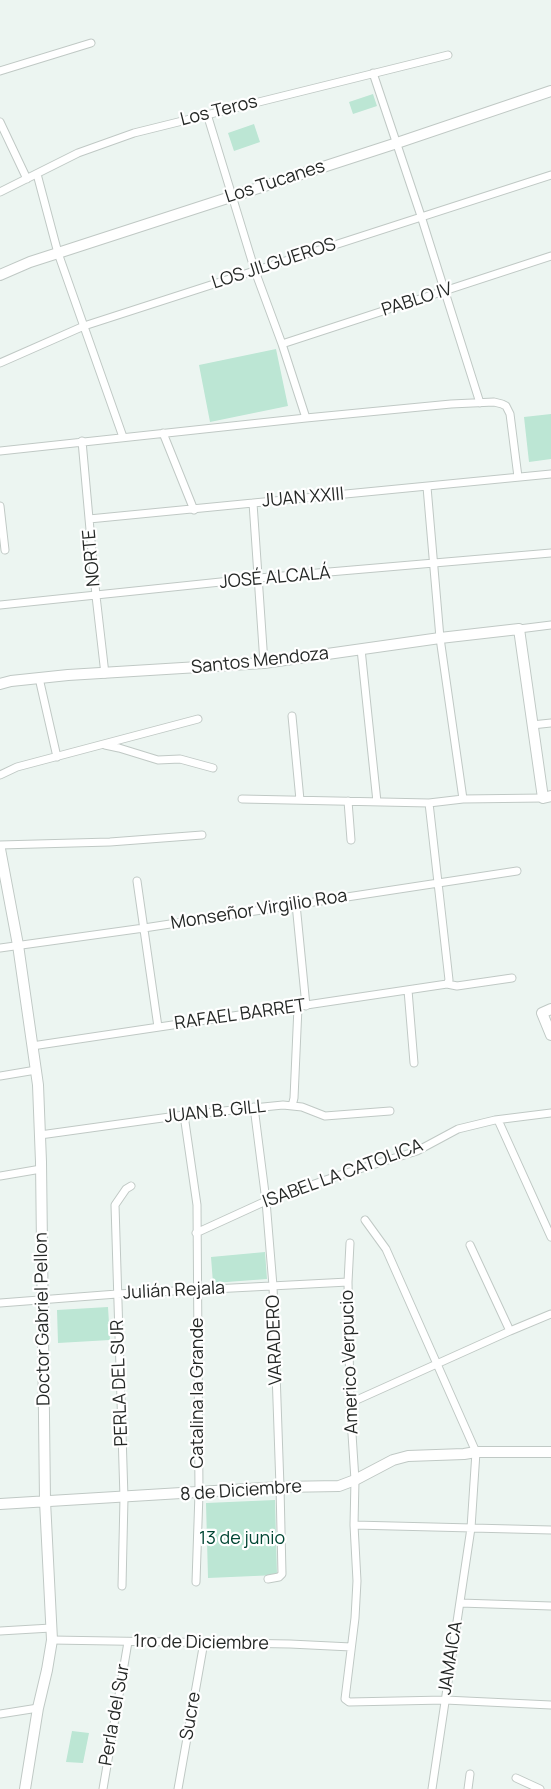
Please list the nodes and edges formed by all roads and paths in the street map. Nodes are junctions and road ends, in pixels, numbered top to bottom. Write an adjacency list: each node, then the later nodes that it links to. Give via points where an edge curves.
1 (92, 43): 3 (street)
2 (448, 55): 4 (street, Los Teros)
3 (0, 71)
4 (373, 72): 6 (street, Los Teros); 8 (street)
5 (551, 91): 8 (street, Los Tucanes)
6 (207, 114): 9 (street, Los Teros, via 134,133); 13 (street)
7 (0, 122): 11 (street)
8 (397, 143): 13 (street, Los Tucanes); 14 (street)
9 (36, 174): 11 (street, Los Teros); 15 (street)
10 (551, 174): 14 (street, LOS JILGUEROS)
11 (27, 180): 12 (street, Los Teros)
12 (0, 192)
13 (231, 195): 15 (street, Los Tucanes); 17 (street)
14 (421, 216): 17 (street, LOS JILGUEROS); 19 (street)
15 (58, 253): 18 (street, Los Tucanes); 20 (street)
16 (551, 256): 19 (street, PABLO IV)
17 (255, 270): 20 (street, LOS JILGUEROS); 21 (street)
18 (0, 275)
19 (446, 291): 21 (street, PABLO IV); 23 (street)
20 (84, 326): 22 (street, LOS JILGUEROS); 26 (street)
21 (282, 344): 24 (street)
22 (0, 363)
23 (480, 403): 24 (street); 30 (street, via 502,404 508,410)
24 (306, 418): 25 (street)
25 (163, 433): 26 (street); 34 (street)
26 (123, 437): 27 (street)
27 (82, 442): 28 (street); 35 (street, NORTE)
28 (0, 450)
29 (551, 474): 30 (street, JUAN XXIII)
30 (518, 477): 31 (street, JUAN XXIII)
31 (428, 487): 32 (street, JUAN XXIII); 38 (street)
32 (253, 503): 34 (street, JUAN XXIII); 39 (street)
33 (0, 506): 36 (street)
34 (194, 510): 35 (street, JUAN XXIII)
35 (89, 519): 40 (street, NORTE)
36 (5, 550)
37 (551, 553): 38 (street, JOSÉ ALCALÁ)
38 (433, 564): 39 (street, JOSÉ ALCALÁ); 44 (street)
39 (259, 578): 40 (street, JOSÉ ALCALÁ); 46 (street)
40 (96, 596): 41 (street, JOSÉ ALCALÁ); 47 (street, NORTE)
41 (0, 604)
42 (551, 625): 43 (street)
43 (519, 629): 44 (street, Santos Mendoza); 53 (street)
44 (440, 638): 45 (street, Santos Mendoza); 60 (street)
45 (362, 649): 46 (street, Santos Mendoza); 63 (street)
46 (264, 663): 47 (street, Santos Mendoza)
47 (105, 674): 48 (street, Santos Mendoza)
48 (40, 678): 49 (street, Santos Mendoza); 55 (street)
49 (0, 684)
50 (292, 716): 61 (street)
51 (198, 719): 54 (street)
52 (551, 722): 53 (street)
53 (532, 725): 58 (street)
54 (102, 745): 55 (street); 56 (street, via 158,760 180,759)
55 (57, 757): 57 (street, via 17,767)
56 (213, 768)
57 (0, 775)
58 (547, 797): 60 (street)
59 (242, 799): 61 (street)
60 (463, 799): 64 (street)
61 (300, 800): 62 (street)
62 (348, 801): 63 (street); 66 (street)
63 (377, 802): 64 (street)
64 (429, 803): 71 (street)
65 (202, 835): 67 (street)
66 (351, 840)
67 (0, 845)
68 (0, 849): 74 (street, Doctor Gabriel Pellon)
69 (517, 870): 71 (street, Monseñor Virgilio Roa)
70 (137, 881): 73 (street)
71 (437, 884): 72 (street, Monseñor Virgilio Roa); 77 (street)
72 (296, 904): 73 (street, Monseñor Virgilio Roa); 79 (street)
73 (144, 928): 74 (street, Monseñor Virgilio Roa); 82 (street)
74 (18, 945): 75 (street, Monseñor Virgilio Roa); 84 (street, Doctor Gabriel Pellon)
75 (0, 948)
76 (512, 978): 77 (street, RAFAEL BARRET, via 457,986)
77 (447, 984): 78 (street, RAFAEL BARRET)
78 (408, 990): 79 (street, RAFAEL BARRET); 85 (street)
79 (306, 1006): 80 (street, RAFAEL BARRET)
80 (298, 1007): 82 (street, RAFAEL BARRET); 88 (street)
81 (551, 1009): 83 (street, via 542,1014)
82 (158, 1026): 84 (street, RAFAEL BARRET)
83 (551, 1035)
84 (32, 1046): 86 (street, Doctor Gabriel Pellon)
85 (414, 1064)
86 (36, 1070): 87 (street); 94 (street, Doctor Gabriel Pellon)
87 (0, 1076)
88 (292, 1106): 89 (street, JUAN B. GILL); 90 (street, JUAN B. GILL, via 325,1116)
89 (254, 1107): 92 (street, JUAN B. GILL); 98 (street, VARADERO)
90 (390, 1111)
91 (551, 1113): 93 (street, ISABEL LA CATOLICA)
92 (184, 1115): 94 (street, JUAN B. GILL); 100 (street, Catalina la Grande, via 195,1192)
93 (498, 1120): 98 (street, ISABEL LA CATOLICA, via 458,1129 417,1151); 101 (street)
94 (40, 1135): 95 (street, Doctor Gabriel Pellon)
95 (41, 1169): 96 (street); 108 (street, Doctor Gabriel Pellon)
96 (0, 1176)
97 (131, 1186): 107 (street, PERLA DEL SUR, via 115,1205)
98 (266, 1201): 100 (street, ISABEL LA CATOLICA); 105 (street, VARADERO)
99 (365, 1220): 112 (street, via 386,1249)
100 (196, 1233): 106 (street, Catalina la Grande)
101 (551, 1237)
102 (350, 1243): 104 (street, Americo Verpucio)
103 (470, 1245): 111 (street)
104 (348, 1282): 105 (street, Julián Rejala); 113 (street, Americo Verpucio)
105 (273, 1286): 106 (street, Julián Rejala); 117 (street, VARADERO)
106 (198, 1289): 107 (street, Julián Rejala); 118 (street, Catalina la Grande)
107 (117, 1294): 108 (street, Julián Rejala); 119 (street, PERLA DEL SUR)
108 (43, 1299): 109 (street, Julián Rejala); 120 (street, Doctor Gabriel Pellon)
109 (0, 1303)
110 (551, 1314): 111 (street)
111 (510, 1330): 112 (street)
112 (437, 1364): 113 (street); 114 (street)
113 (350, 1403): 116 (street, Americo Verpucio)
114 (476, 1452): 115 (street, 8 de Diciembre); 116 (street, 8 de Diciembre, via 408,1456 392,1460); 123 (street, JAMAICA)
115 (551, 1452)
116 (355, 1480): 117 (street, 8 de Diciembre, via 339,1486); 122 (street, Americo Verpucio)
117 (280, 1487): 118 (street, 8 de Diciembre); 125 (street, VARADERO, via 282,1574)
118 (198, 1494): 119 (street, 8 de Diciembre); 126 (street, Catalina la Grande)
119 (124, 1498): 120 (street, 8 de Diciembre); 127 (street, PERLA DEL SUR)
120 (45, 1501): 121 (street, 8 de Diciembre); 130 (street, Doctor Gabriel Pellon)
121 (0, 1504)
122 (354, 1525): 123 (street); 135 (street, Americo Verpucio, via 357,1581)
123 (471, 1528): 124 (street); 128 (street, JAMAICA)
124 (551, 1530)
125 (268, 1579)
126 (196, 1582)
127 (122, 1586)
128 (460, 1603): 129 (street); 136 (street, JAMAICA)
129 (551, 1606)
130 (51, 1628): 131 (street); 132 (street, Doctor Gabriel Pellon)
131 (0, 1631)
132 (52, 1640): 133 (street, 1ro de Diciembre); 138 (street, Doctor Gabriel Pellon)
133 (128, 1642): 134 (street, 1ro de Diciembre); 143 (street, Perla del Sur)
134 (204, 1642): 135 (street, 1ro de Diciembre); 144 (street, Sucre)
135 (350, 1647): 136 (street, Americo Verpucio, via 346,1701)
136 (445, 1700): 137 (street); 145 (street, JAMAICA)
137 (551, 1705)
138 (38, 1708): 139 (street); 142 (street, Doctor Gabriel Pellon)
139 (0, 1714)
140 (470, 1774): 146 (street)
141 (516, 1778): 147 (street)
142 (25, 1789)
143 (103, 1789)
144 (178, 1789)
145 (432, 1789)
146 (468, 1789)
147 (540, 1789)

